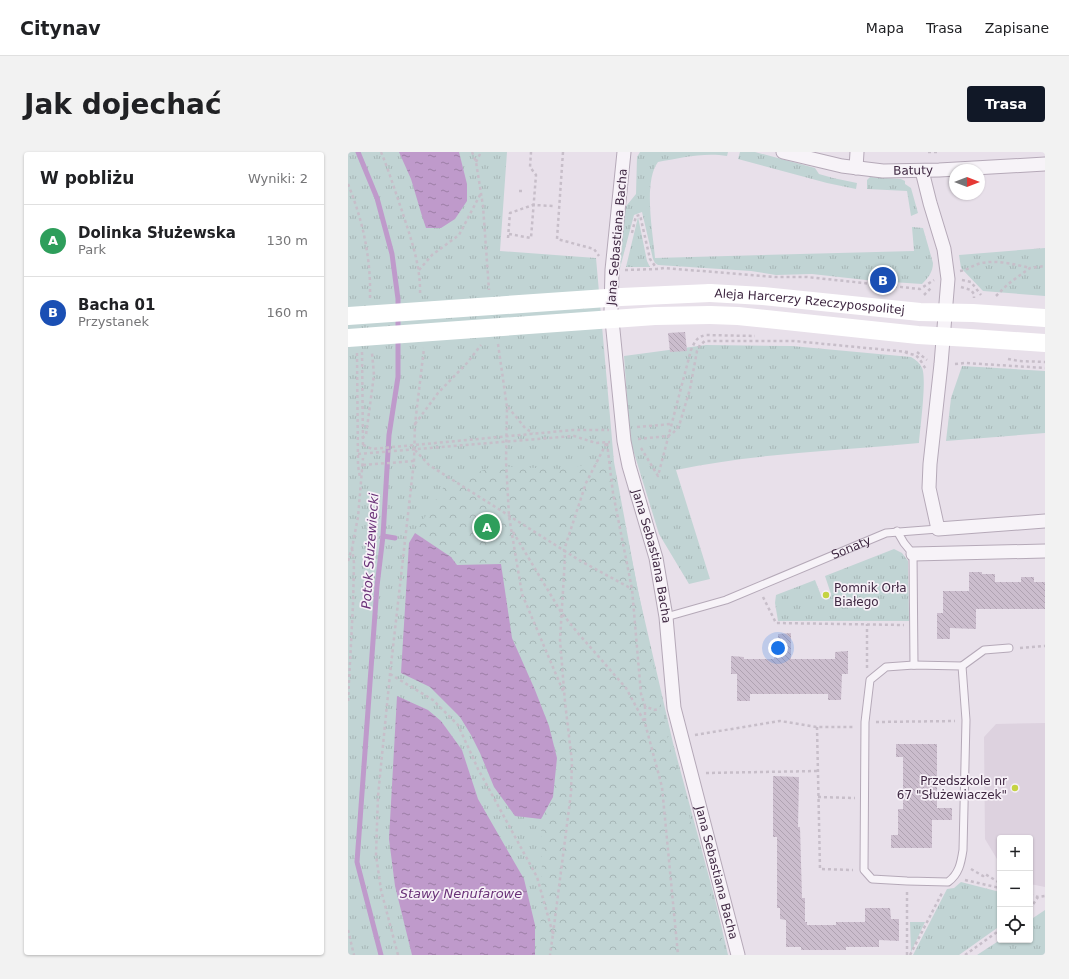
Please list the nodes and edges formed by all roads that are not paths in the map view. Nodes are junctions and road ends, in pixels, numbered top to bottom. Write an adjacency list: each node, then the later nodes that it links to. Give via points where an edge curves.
1 (624, 152): 18 (street, Jana Sebastiana Bacha, via 612,270 611,318 624,441 656,558)
2 (783, 152): 5 (street, Batuty)
3 (857, 152): 5 (street)
4 (1045, 164): 6 (street, Batuty)
5 (856, 168): 6 (street, Batuty)
6 (922, 171): 7 (street, via 947,263)
7 (946, 312): 8 (street, Aleja Harcerzy Rzeczypospolitej, bridge, via 920,312 763,296 710,294 413,307); 9 (street, Aleja Harcerzy Rzeczypospolitej); 10 (street)
8 (348, 316)
9 (1045, 318)
10 (944, 336): 11 (street, Aleja Harcerzy Rzeczypospolitej); 12 (street, Aleja Harcerzy Rzeczypospolitej, bridge, via 864,331 710,315 655,316 408,334); 14 (street, via 929,488)
11 (1045, 343)
12 (353, 345)
13 (1045, 521): 14 (street, Sonaty)
14 (938, 529): 15 (lane, Sonaty)
15 (897, 531): 17 (lane); 18 (lane, Sonaty, via 886,533 726,600)
16 (1045, 552): 17 (street)
17 (913, 554): 20 (lane)
18 (666, 617): 22 (street, Jana Sebastiana Bacha, via 674,708)
19 (1009, 648): 21 (lane, via 984,650)
20 (914, 665): 21 (lane); 21 (lane, via 886,668 870,680 865,722 864,870 872,879 907,882 951,880 961,863 966,720)
21 (962, 666)
22 (738, 955)

